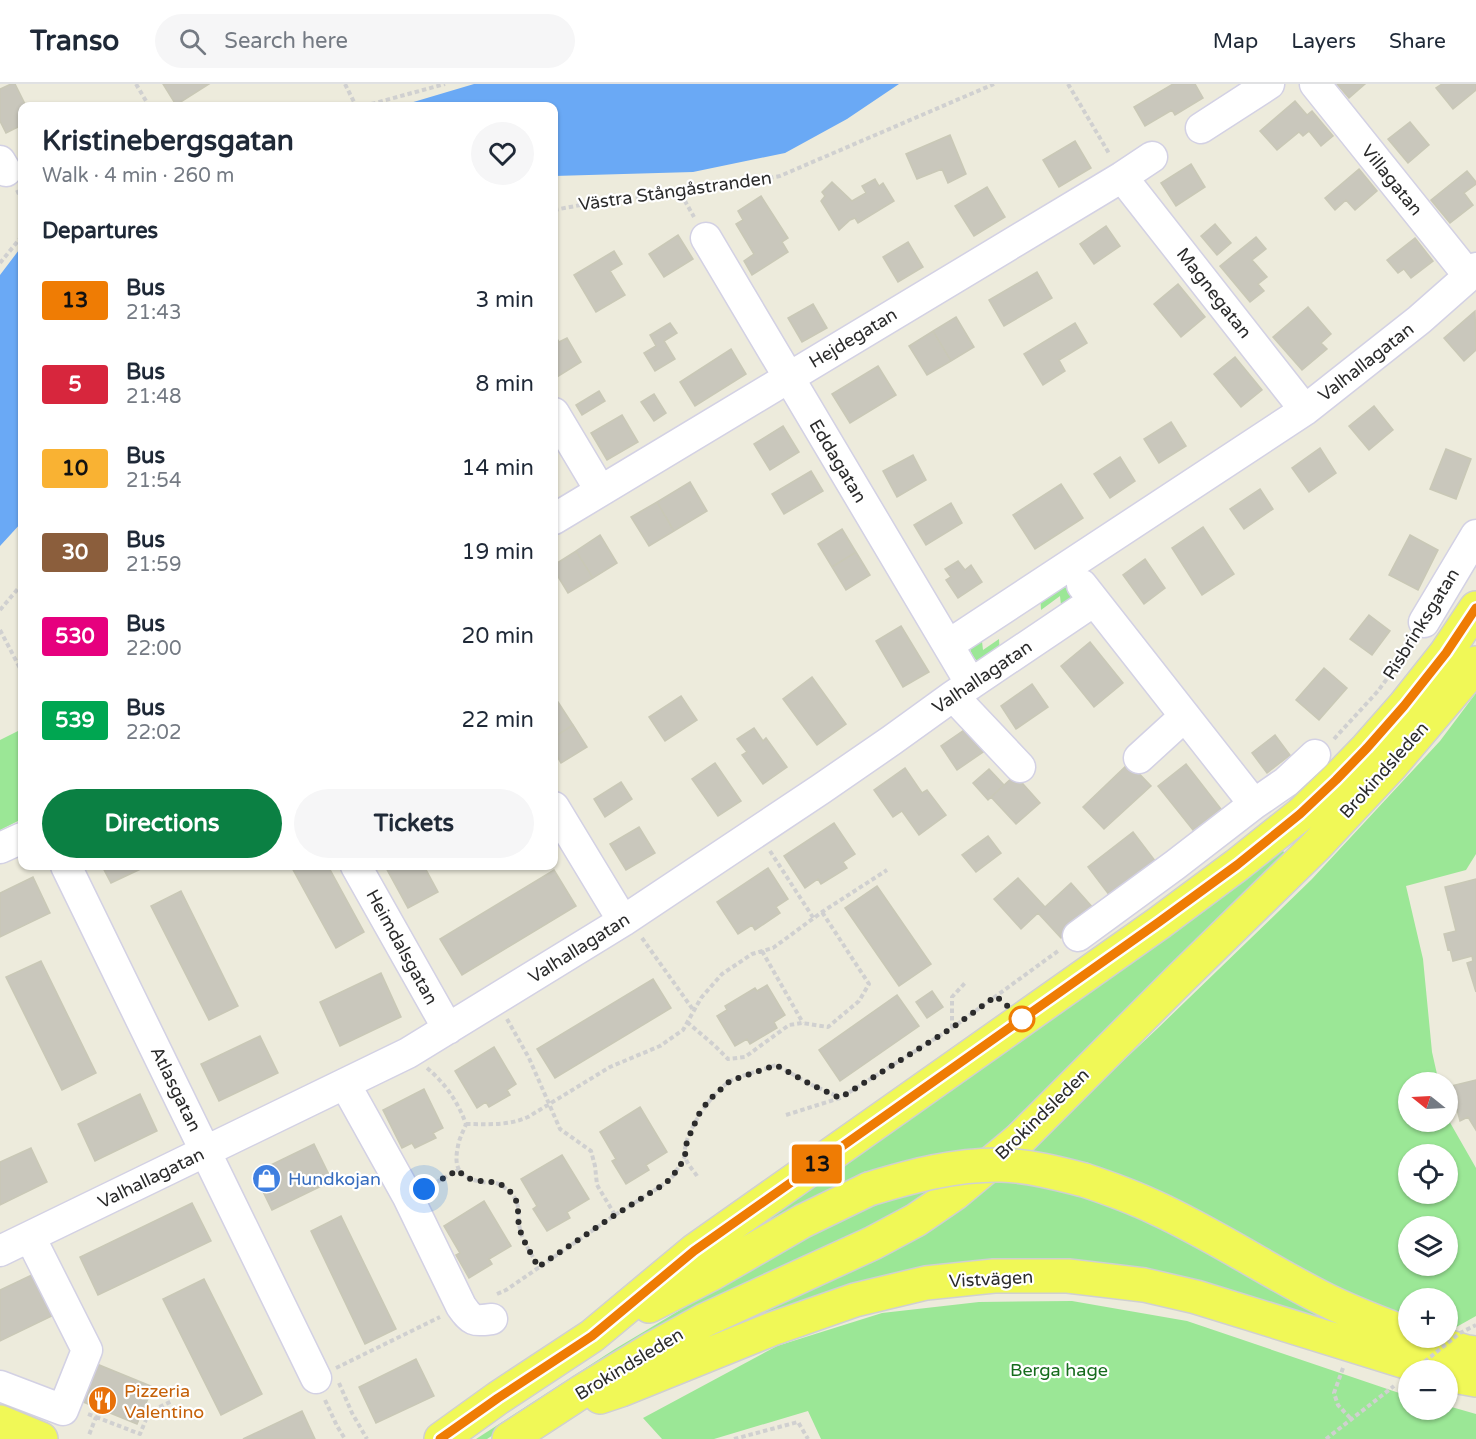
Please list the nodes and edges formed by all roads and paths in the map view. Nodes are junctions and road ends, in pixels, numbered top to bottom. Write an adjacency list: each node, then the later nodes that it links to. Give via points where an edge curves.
1 (136, 84): 8 (path)
2 (345, 84): 9 (path)
3 (445, 84): 10 (path)
4 (994, 84): 15 (path, Västra Stångåstranden, via 780,176 681,194)
5 (1068, 84): 12 (path)
6 (1269, 84): 11 (street)
7 (1315, 84): 19 (street, Villagatan)
8 (147, 102)
9 (354, 102)
10 (379, 102)
11 (1201, 128)
12 (1097, 133)
13 (1152, 157): 14 (street, Hejdegatan)
14 (1122, 177): 20 (street, Hejdegatan); 21 (street, Magnegatan)
15 (558, 209)
16 (706, 238): 20 (street, Eddagatan)
17 (18, 241): 18 (path)
18 (0, 263)
19 (1472, 272): 21 (street, Valhallagatan, via 1401,335)
20 (788, 377): 23 (street, Hejdegatan); 33 (street, Eddagatan)
21 (1305, 410): 26 (street, Valhallagatan)
22 (558, 420): 23 (street)
23 (600, 490): 24 (street, Hejdegatan)
24 (558, 516)
25 (1476, 535): 31 (street, Risbrinksgatan)
26 (1068, 566): 28 (street); 33 (street, Valhallagatan)
27 (18, 590): 30 (path)
28 (1094, 601): 36 (street, Valhallagatan); 37 (street)
29 (1476, 608): 80 (main road, Brokindsleden, via 1404,706 1300,814 1159,922 694,1251)
30 (0, 610)
31 (1424, 622): 38 (path, Risbrinksgatan, via 1378,691)
32 (0, 630): 35 (path)
33 (948, 645): 36 (street, Eddagatan)
34 (1476, 663): 92 (main road, Brokindsleden, via 1390,767 1316,846 1020,1138 954,1194 873,1243 705,1320)
35 (18, 664)
36 (962, 690): 40 (street, Eddagatan); 43 (street, Valhallagatan)
37 (1185, 716): 39 (street); 41 (street)
38 (1315, 755): 41 (street)
39 (1139, 758)
40 (1020, 767)
41 (1254, 804): 52 (street)
42 (558, 813): 50 (street)
43 (757, 831): 50 (street, Valhallagatan); 51 (path)
44 (18, 840): 45 (street)
45 (0, 848)
46 (68, 870): 67 (street, Atlasgatan)
47 (358, 870): 60 (street, Heimdalsgatan)
48 (887, 870): 49 (path)
49 (822, 912): 51 (path); 58 (path, via 869,984 859,1001 828,1027)
50 (626, 919): 55 (street, Valhallagatan); 56 (path)
51 (814, 919): 53 (path, via 773,948)
52 (1078, 936): 59 (path)
53 (762, 951): 56 (path, via 722,974); 58 (path)
54 (966, 983): 59 (path, via 952,997)
55 (496, 1000): 60 (street, Valhallagatan); 64 (path, via 529,1058)
56 (694, 1011): 57 (path)
57 (687, 1022): 58 (path, via 728,1059 745,1057 789,1025); 64 (path, via 683,1030 660,1046 610,1067)
58 (803, 1023)
59 (952, 1028): 63 (path)
60 (448, 1029): 61 (street, Valhallagatan)
61 (408, 1053): 62 (street, Valhallagatan); 66 (path, via 443,1084)
62 (345, 1084): 67 (street, Valhallagatan); 71 (street)
63 (840, 1098): 65 (path); 68 (path, via 776,1065 730,1081 699,1114)
64 (549, 1104): 66 (path, via 516,1122); 72 (path, via 560,1129 591,1151 597,1185)
65 (786, 1115)
66 (466, 1124): 69 (path, via 458,1144)
67 (206, 1151): 73 (street, Valhallagatan); 85 (street, Atlasgatan)
68 (685, 1156): 70 (path); 72 (path, via 666,1183)
69 (458, 1170): 71 (path); 75 (path, via 464,1177 504,1187 516,1199 519,1227)
70 (697, 1176)
71 (408, 1197): 76 (street)
72 (615, 1215): 75 (path)
73 (30, 1237): 74 (street, Valhallagatan); 90 (street, via 87,1350 63,1410)
74 (0, 1251)
75 (538, 1267): 76 (path, via 506,1290)
76 (461, 1306): 77 (street, via 476,1320); 85 (path)
77 (492, 1319)
78 (1476, 1325): 84 (path, bridge)
79 (1398, 1330): 80 (main road, bridge, via 1321,1298 1217,1239 1126,1194 1045,1170 1002,1165 939,1170 869,1189)
80 (592, 1336): 99 (main road, Brokindsleden)
81 (1457, 1348): 82 (main road)
82 (1476, 1353)
83 (1399, 1360): 92 (main road, Vistvägen, via 1196,1297 1144,1285 1068,1276 994,1276 926,1283 855,1300 621,1390)
84 (1427, 1360)
85 (324, 1374): 97 (path, via 337,1426); 98 (path)
86 (1458, 1377): 87 (main road)
87 (1476, 1380)
88 (1338, 1381): 94 (path, via 1334,1394)
89 (1398, 1383): 94 (path)
90 (0, 1386)
91 (172, 1401): 93 (path, via 149,1412 140,1434)
92 (555, 1409): 100 (main road, Brokindsleden)
93 (96, 1417)
94 (1352, 1420): 103 (path)
95 (0, 1422): 96 (main road)
96 (41, 1439)
97 (345, 1439)
98 (367, 1439)
99 (441, 1439)
100 (509, 1439)
101 (734, 1439): 102 (path, via 798,1422)
102 (808, 1439)
103 (1326, 1439)

